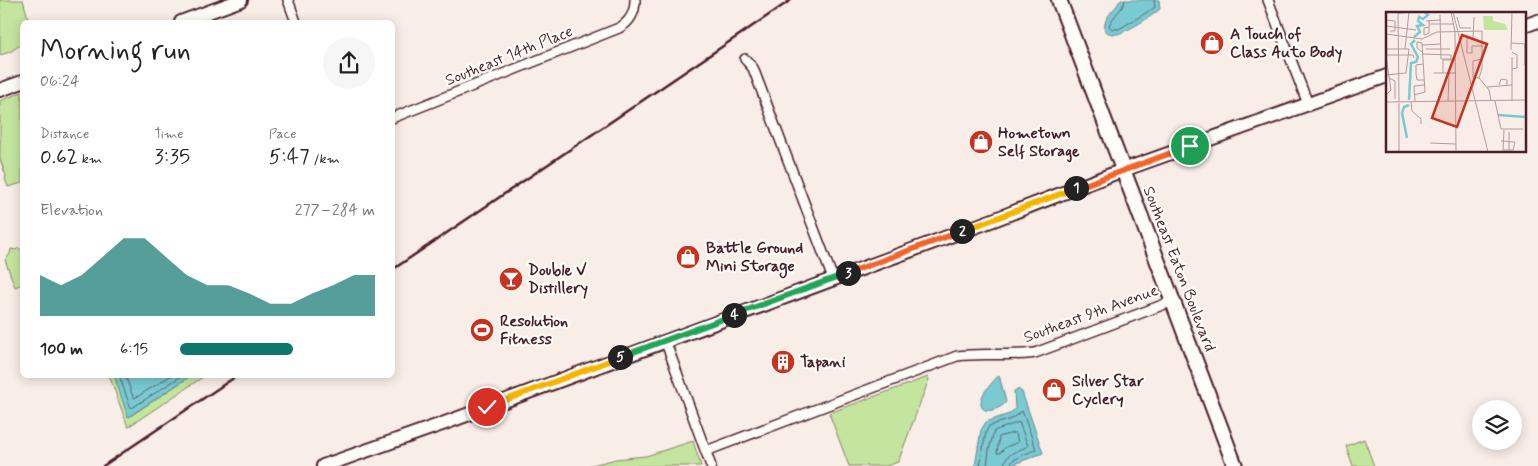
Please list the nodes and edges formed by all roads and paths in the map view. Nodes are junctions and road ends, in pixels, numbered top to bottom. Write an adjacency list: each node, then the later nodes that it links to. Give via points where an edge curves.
1 (241, 0): 6 (street)
2 (288, 0): 7 (street)
3 (635, 0): 15 (street, Southeast 14th Place, via 631,16 616,30)
4 (1059, 0): 16 (main road, Southeast Eaton Boulevard)
5 (1268, 0): 14 (street)
6 (186, 20)
7 (295, 20)
8 (1538, 21): 9 (street)
9 (1526, 25)
10 (745, 60): 17 (street, via 753,68)
11 (1386, 76): 14 (street)
12 (20, 83): 13 (street)
13 (0, 90)
14 (1308, 104): 16 (street)
15 (395, 117)
16 (1123, 170): 17 (street); 18 (main road, Southeast Eaton Boulevard)
17 (833, 279): 19 (street)
18 (1173, 301): 20 (street, Southeast 9th Avenue, via 1035,353 957,356); 23 (main road, Southeast Eaton Boulevard)
19 (664, 340): 20 (street); 21 (street)
20 (706, 451): 22 (street)
21 (323, 466)
22 (711, 466)
23 (1235, 466)

